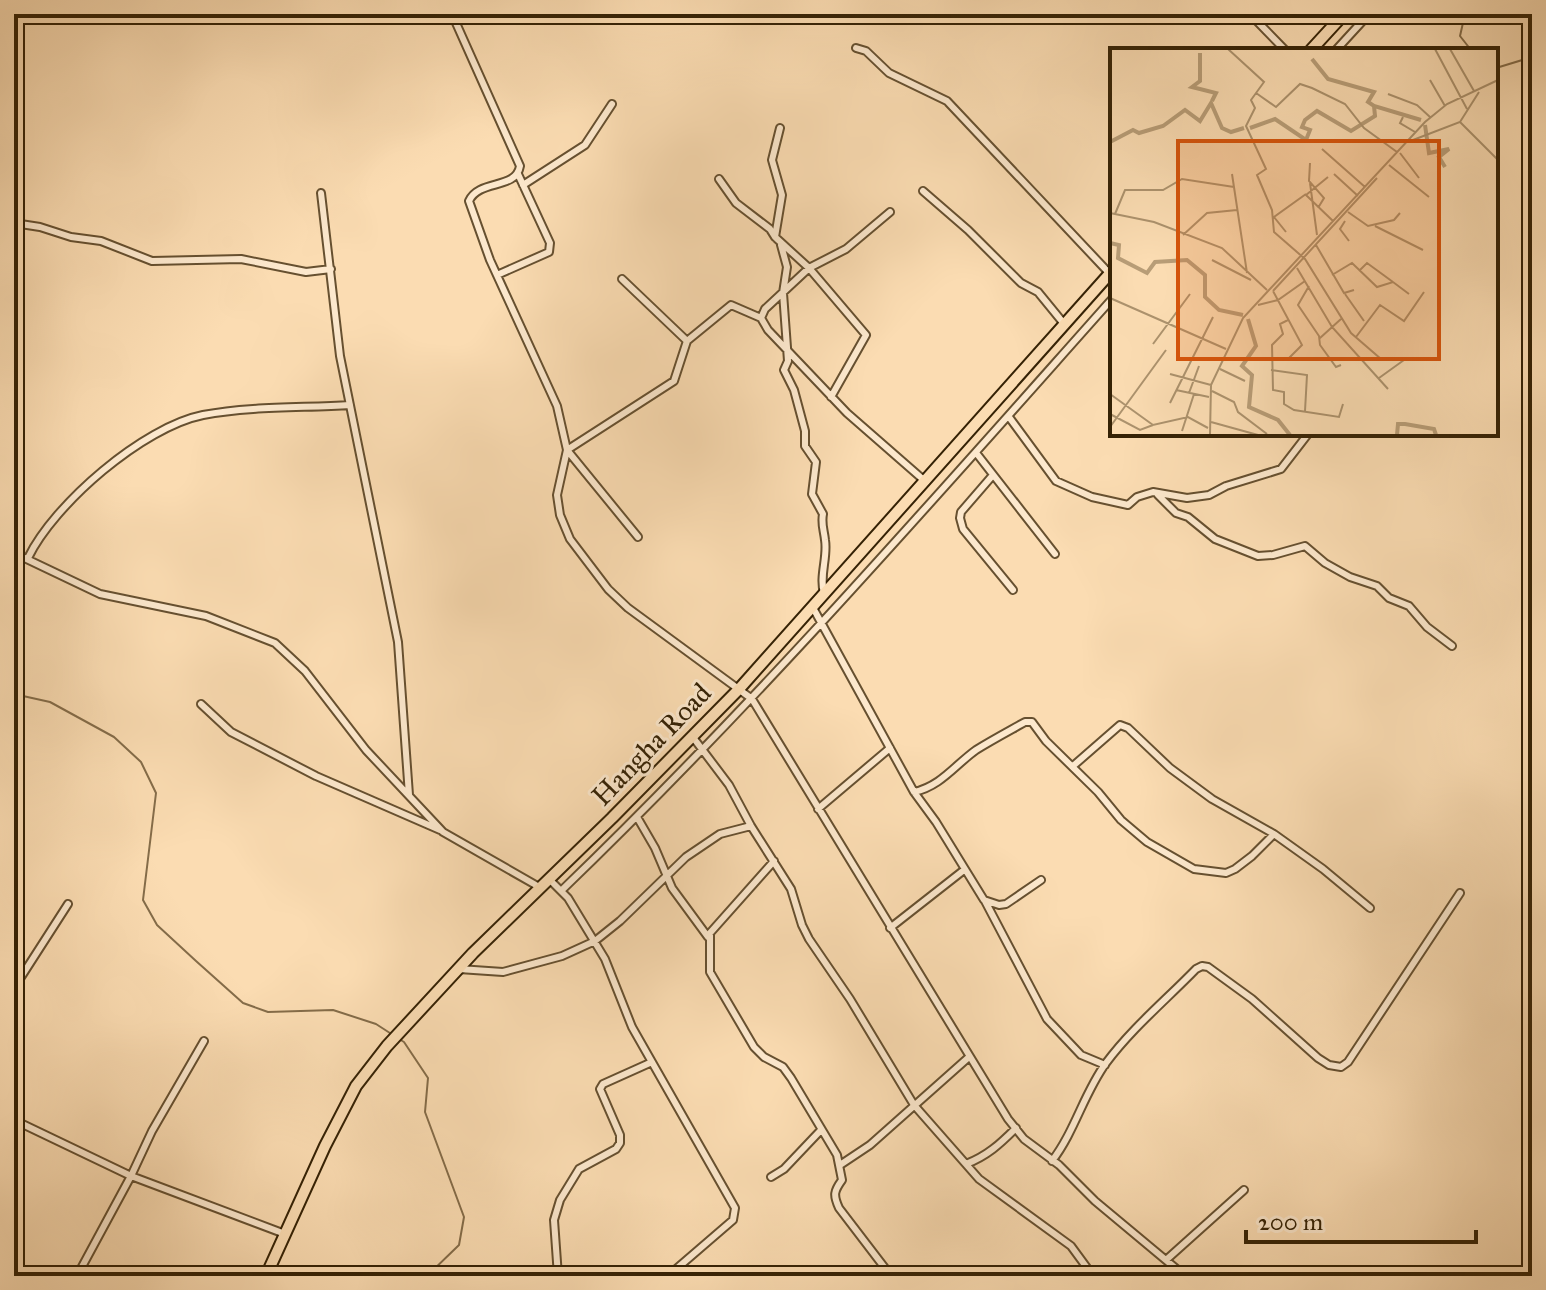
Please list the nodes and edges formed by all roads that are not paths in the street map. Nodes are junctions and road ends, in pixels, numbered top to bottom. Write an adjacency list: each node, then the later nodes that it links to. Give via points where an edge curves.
1 (452, 14): 11 (street, via 520,166)
2 (1250, 14): 6 (street)
3 (1344, 14): 7 (highway)
4 (1369, 14): 8 (street)
5 (856, 48): 22 (street, via 889,73 947,101)
6 (1283, 48)
7 (1313, 48)
8 (1338, 48)
9 (612, 104): 13 (street, via 585,145)
10 (780, 128): 18 (street, via 772,160 782,195)
11 (518, 174): 13 (street); 24 (street, via 481,189 469,201)
12 (719, 179): 18 (street, via 745,212)
13 (523, 185): 24 (street, via 550,243 549,252)
14 (923, 191): 29 (street, via 1021,283 1038,292)
15 (321, 193): 21 (street)
16 (890, 212): 20 (street, via 846,249)
17 (14, 223): 21 (street, via 101,241 152,261 241,259 306,272)
18 (775, 237): 19 (street)
19 (781, 245): 20 (street); 26 (street, via 787,267)
20 (809, 268): 26 (street); 32 (street, via 866,335)
21 (331, 269): 33 (street)
22 (1110, 271)
23 (1110, 273): 29 (highway, Hangha Road)
24 (497, 275): 36 (street, via 557,406)
25 (622, 279): 30 (street)
26 (783, 293): 28 (street); 31 (street)
27 (1110, 301): 34 (street)
28 (761, 318): 30 (street, via 731,305); 31 (street)
29 (1065, 325): 39 (highway, Hangha Road)
30 (687, 341): 36 (street, via 674,381)
31 (787, 348): 32 (street); 46 (street, via 784,370 794,390 805,446 816,462 812,494 823,514)
32 (831, 397): 39 (street)
33 (350, 405): 44 (street, via 204,415 170,427 77,493); 58 (street, via 398,642)
34 (1009, 417): 37 (street); 40 (street, via 1056,481 1068,488 1128,505)
35 (1306, 436): 40 (street, via 1281,469 1209,495)
36 (567, 450): 41 (street); 50 (street, via 557,495 570,539 628,608)
37 (977, 454): 38 (street); 48 (street)
38 (993, 475): 43 (street); 45 (street, via 960,518 963,529)
39 (926, 482): 46 (highway, Hangha Road)
40 (1155, 493): 49 (street, via 1215,539 1258,556 1305,546 1325,563 1409,606)
41 (638, 537)
42 (14, 553): 44 (street)
43 (1055, 554)
44 (28, 558): 58 (street, via 100,594 206,616 275,643)
45 (1013, 590)
46 (824, 593): 47 (highway, Hangha Road)
47 (812, 606): 48 (street); 50 (highway, Hangha Road)
48 (821, 622): 51 (street); 55 (street)
49 (1452, 646)
50 (740, 688): 51 (street); 53 (highway, Hangha Road)
51 (752, 699): 54 (street); 59 (street)
52 (201, 704): 62 (street, via 231,732)
53 (692, 736): 54 (street); 67 (highway, Hangha Road)
54 (702, 748): 60 (street); 61 (street)
55 (890, 748): 57 (street); 59 (street)
56 (1073, 766): 57 (street, via 1032,722 1025,722 975,751 932,786); 63 (street, via 1120,725 1212,799); 63 (street, via 1130,828 1194,869 1226,873)
57 (914, 792): 65 (street)
58 (409, 795): 62 (street)
59 (818, 809): 75 (street)
60 (637, 817): 66 (street); 70 (street)
61 (751, 826): 64 (street); 66 (street, via 720,834)
62 (443, 832): 69 (street)
63 (1274, 834): 74 (street)
64 (774, 861): 76 (street); 84 (street, via 791,889 809,939)
65 (964, 870): 72 (street); 75 (street)
66 (667, 875): 76 (street); 77 (street)
67 (550, 880): 69 (highway, Hangha Road); 70 (street)
68 (1041, 880): 72 (street, via 1006,904)
69 (541, 888): 78 (highway, Hangha Road)
70 (562, 890): 77 (street)
71 (1460, 893): 83 (street, via 1341,1067 1329,1065 1252,999 1202,966)
72 (984, 900): 83 (street, via 1047,1019 1081,1055)
73 (68, 904): 79 (street)
74 (1370, 908)
75 (890, 928): 81 (street)
76 (708, 938): 87 (street, via 710,972 746,1034 764,1057 787,1072)
77 (595, 941): 78 (street, via 503,972); 82 (street)
78 (459, 969): 94 (highway, Hangha Road, via 356,1086)
79 (14, 988)
80 (204, 1041): 91 (street)
81 (969, 1057): 84 (street); 86 (street)
82 (652, 1062): 98 (street, via 600,1089 620,1143 579,1169 560,1200 554,1220); 99 (street, via 736,1214)
83 (1105, 1065): 88 (street)
84 (914, 1105): 89 (street); 90 (street)
85 (14, 1120): 91 (street)
86 (1016, 1128): 88 (street); 89 (street, via 996,1148)
87 (821, 1130): 90 (street); 92 (street)
88 (1052, 1161): 95 (street)
89 (966, 1164): 101 (street, via 1071,1246)
90 (840, 1165): 100 (street, via 842,1180 834,1197 839,1208)
91 (131, 1176): 94 (street); 96 (street)
92 (771, 1177)
93 (1244, 1190): 95 (street)
94 (285, 1234): 97 (highway, Hangha Road)
95 (1166, 1260): 102 (street)
96 (77, 1276)
97 (266, 1276)
98 (558, 1276)
99 (668, 1276)
100 (891, 1276)
101 (1093, 1276)
102 (1185, 1276)

